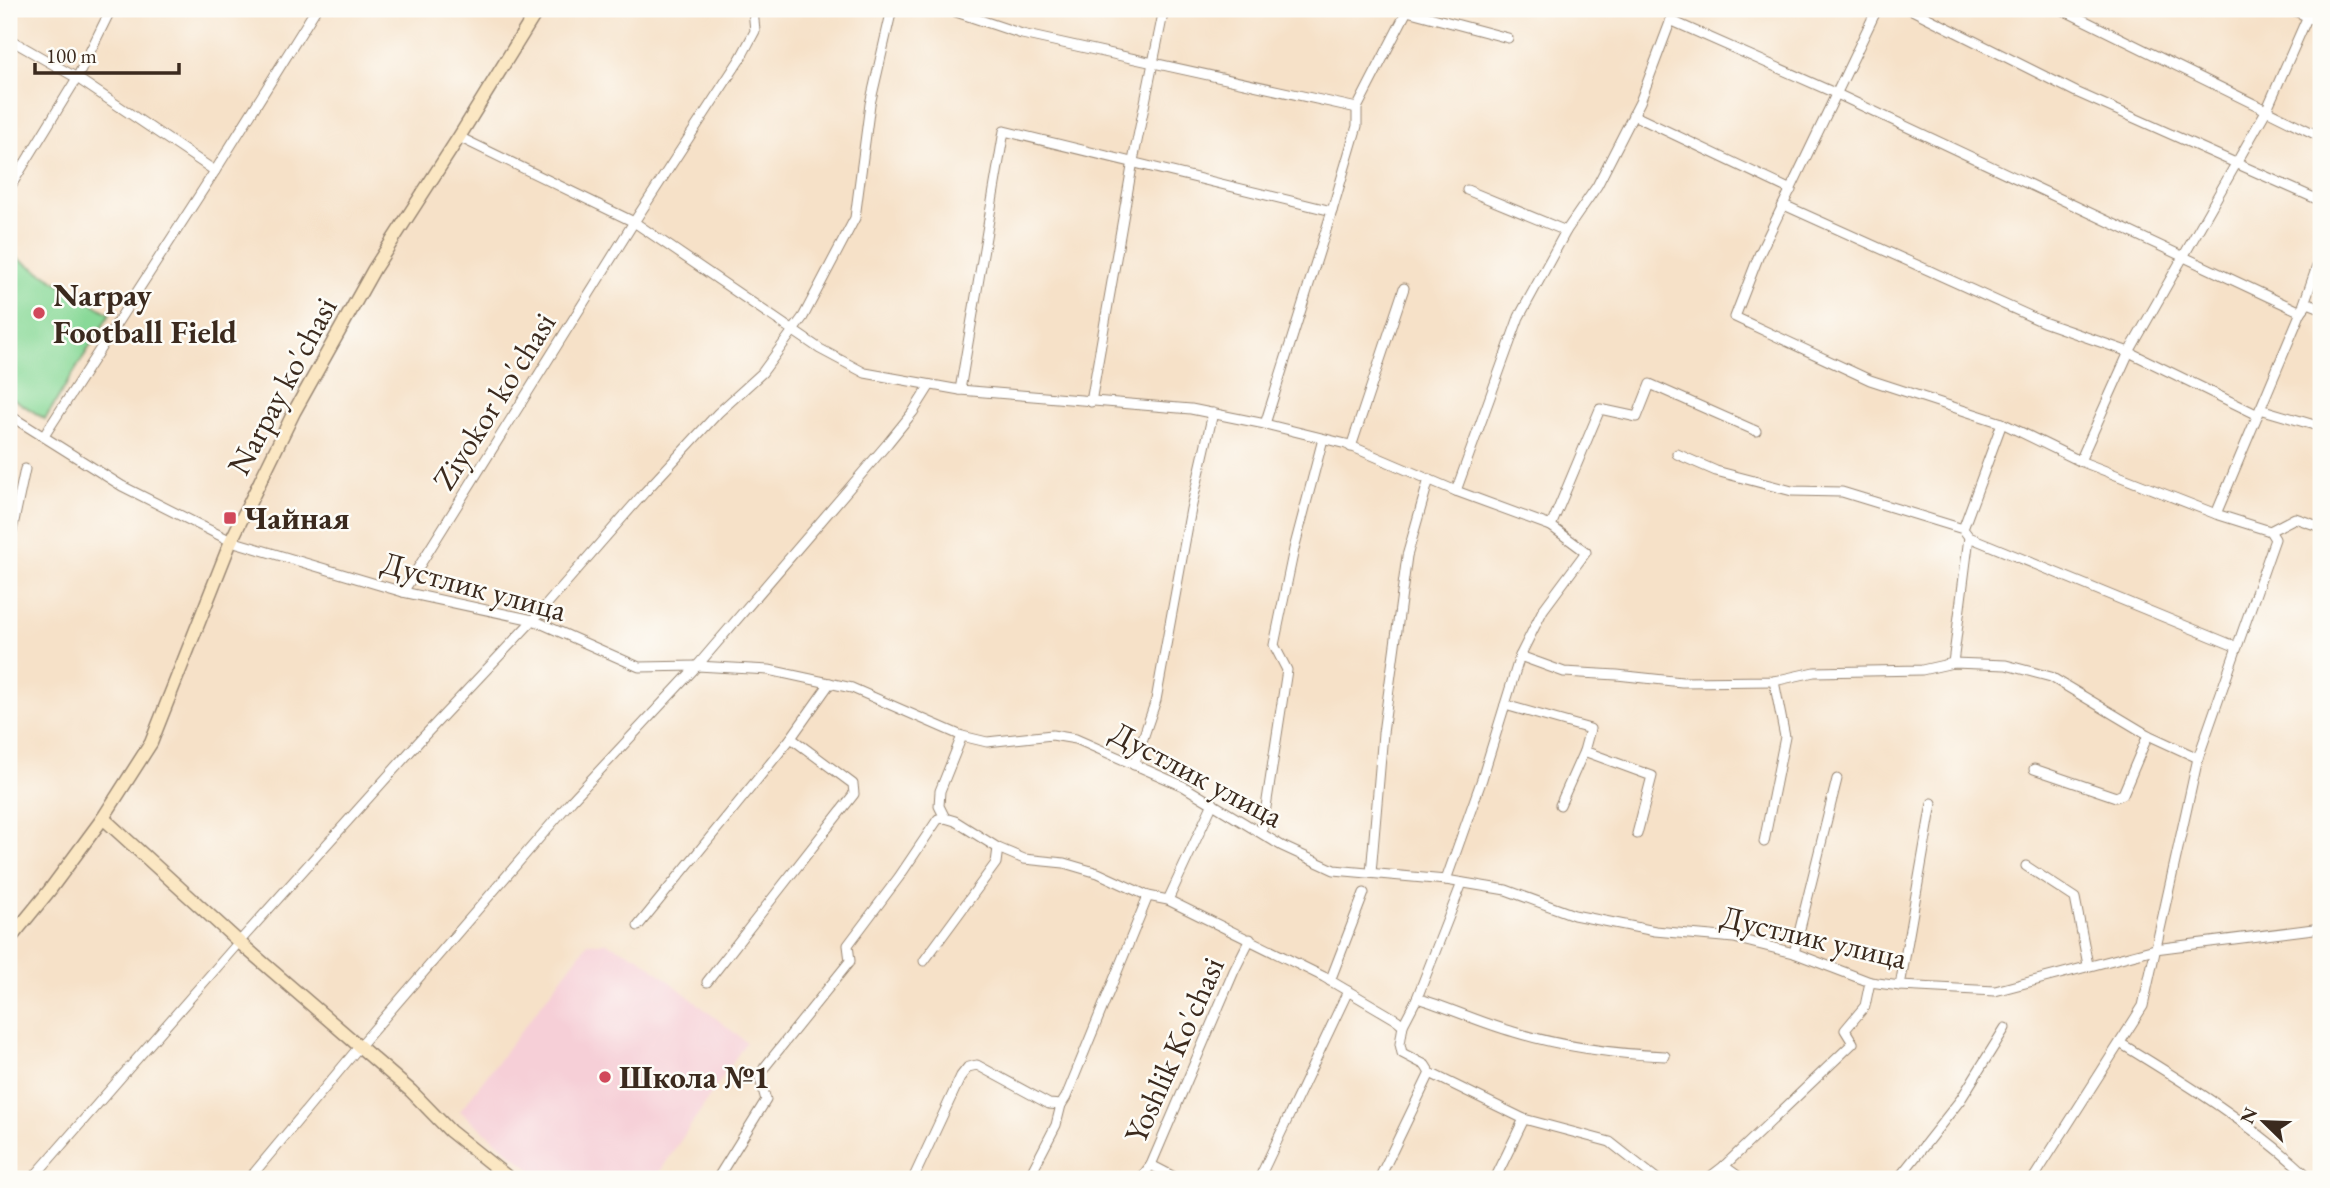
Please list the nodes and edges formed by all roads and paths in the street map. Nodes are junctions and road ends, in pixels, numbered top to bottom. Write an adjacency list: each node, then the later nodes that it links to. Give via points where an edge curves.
1 (111, 9): 20 (street)
2 (316, 9): 29 (street)
3 (538, 9): 26 (main road, Narpay ko'chasi)
4 (753, 9): 36 (street, Ziyokor ko'chasi, via 755,31 745,50)
5 (892, 9): 43 (street, via 870,104 855,218)
6 (947, 9): 19 (street, via 1022,34)
7 (1164, 9): 19 (street)
8 (1675, 9): 15 (street)
9 (1877, 9): 21 (street)
10 (1910, 9): 28 (street, via 2076,92)
11 (2061, 9): 23 (street)
12 (2291, 9): 14 (street)
13 (1408, 10): 17 (street); 22 (street)
14 (2309, 13): 16 (street); 23 (street)
15 (1670, 20): 21 (street); 24 (street)
16 (2321, 23)
17 (1508, 38)
18 (9, 39): 20 (street)
19 (1154, 62): 22 (street); 27 (street)
20 (77, 78): 29 (street); 30 (street)
21 (1837, 94): 32 (street); 39 (street)
22 (1357, 108): 35 (street, via 1357,126)
23 (2266, 111): 25 (street); 28 (street)
24 (1633, 115): 32 (street); 37 (street, via 1597,186)
25 (2321, 136)
26 (459, 137): 36 (street); 68 (main road, Narpay ko'chasi, via 374,269 294,412)
27 (1133, 161): 35 (street); 46 (street, via 1004,131); 47 (street)
28 (2236, 164): 33 (street); 39 (street)
29 (215, 171): 55 (street)
30 (9, 189)
31 (1467, 190): 37 (street)
32 (1791, 190): 34 (street)
33 (2321, 201)
34 (1784, 205): 44 (street, via 2043,322); 51 (street, via 1735,317 1870,380)
35 (1332, 211): 52 (street)
36 (634, 222): 43 (street); 70 (street, Ziyokor ko'chasi)
37 (1566, 231): 62 (street, via 1519,317)
38 (2321, 255): 42 (street)
39 (2182, 258): 42 (street); 44 (street)
40 (1404, 288): 57 (street)
41 (2321, 308): 42 (street, via 2308,303)
42 (2301, 312): 48 (street)
43 (794, 329): 45 (street, via 865,373); 71 (street, via 762,373 718,413)
44 (2129, 352): 48 (street); 59 (street)
45 (930, 384): 46 (street); 75 (street, via 888,443)
46 (960, 390): 47 (street)
47 (1091, 402): 49 (street)
48 (2259, 412): 53 (street); 63 (street)
49 (1213, 413): 52 (street); 84 (street, via 1156,700)
50 (9, 415): 55 (street, Дустлик улица)
51 (2002, 423): 59 (street); 67 (street)
52 (1265, 424): 56 (street)
53 (2321, 427)
54 (1756, 431): 64 (street, via 1650,384 1637,417 1600,409)
55 (44, 436): 68 (street, Дустлик улица, via 122,486)
56 (1323, 439): 57 (street); 92 (street, via 1274,645 1287,670)
57 (1351, 447): 61 (street)
58 (1677, 454): 67 (street, via 1716,471 1792,491 1842,492)
59 (2080, 461): 63 (street)
60 (25, 468): 69 (street)
61 (1429, 480): 62 (street); 97 (street, via 1407,556 1383,733)
62 (1456, 491): 64 (street)
63 (2216, 514): 66 (street)
64 (1551, 526): 73 (street, via 1586,552 1543,610)
65 (2321, 527): 66 (street, via 2295,518)
66 (2270, 531): 72 (street, via 2275,539)
67 (1966, 533): 72 (street); 74 (street)
68 (231, 541): 70 (street, Дустлик улица); 90 (main road, Narpay ko'chasi, via 151,743)
69 (9, 545)
70 (403, 592): 71 (street, Дустлик улица)
71 (533, 620): 75 (street, Дустлик улица, via 639,667); 107 (street)
72 (2237, 647): 83 (street)
73 (1520, 656): 76 (street, via 1564,672 1682,682); 78 (street)
74 (1953, 663): 76 (street, via 1922,670 1814,672); 79 (street, via 2006,665 2051,677)
75 (696, 666): 77 (street, Дустлик улица, via 769,670); 121 (street, via 572,800)
76 (1774, 681): 94 (street, via 1785,737)
77 (830, 683): 80 (street, Дустлик улица, via 852,688); 81 (street)
78 (1505, 705): 82 (street, via 1590,729); 98 (street)
79 (2148, 735): 83 (street); 85 (street, via 2123,794 2116,797)
80 (962, 736): 84 (street, Дустлик улица, via 987,741 1065,737); 91 (street, via 940,791 939,806)
81 (791, 738): 103 (street); 113 (street, via 853,784 854,793)
82 (1584, 751): 89 (street); 93 (street, via 1652,776)
83 (2198, 758): 108 (street)
84 (1134, 765): 87 (street, Дустлик улица)
85 (2034, 769)
86 (1837, 779): 109 (street)
87 (1213, 803): 92 (street, Дустлик улица); 102 (street)
88 (1932, 803): 115 (street)
89 (1560, 805)
90 (103, 818): 106 (main road, Narpay ko'chasi); 107 (main road)
91 (945, 818): 95 (street); 131 (street, via 939,819 848,946 850,961 837,980 764,1068 760,1079 766,1100)
92 (1262, 833): 97 (street, Дустлик улица, via 1334,870)
93 (1637, 834)
94 (1764, 842)
95 (999, 848): 101 (street, via 1024,859 1064,863 1098,873); 110 (street, via 996,863)
96 (2026, 866): 111 (street, via 2075,898)
97 (1371, 873): 98 (street, Дустлик улица)
98 (1446, 880): 99 (street, Дустлик улица)
99 (1462, 883): 109 (street, Дустлик улица, via 1506,890 1574,915 1655,931 1734,938); 117 (street)
100 (1364, 893): 112 (street)
101 (1148, 896): 102 (street); 124 (street)
102 (1168, 900): 105 (street)
103 (639, 926)
104 (2321, 928): 108 (street, Дустлик улица)
105 (1250, 939): 112 (street); 126 (street, Yoshlik Ko'chasi)
106 (9, 940)
107 (239, 942): 121 (main road); 128 (street)
108 (2155, 949): 111 (street, Дустлик улица); 120 (street, via 2143,1006)
109 (1794, 954): 114 (street, Дустлик улица)
110 (924, 961)
111 (2088, 965): 115 (street, Дустлик улица, via 1995,990)
112 (1330, 981): 116 (street)
113 (707, 982)
114 (1870, 982): 115 (street, Дустлик улица); 127 (street, via 1865,1006 1845,1030 1853,1044)
115 (1900, 986)
116 (1348, 991): 118 (street); 136 (street)
117 (1417, 998): 118 (street); 122 (street, via 1562,1045)
118 (1403, 1025): 123 (street, via 1402,1053 1425,1065)
119 (2006, 1028): 142 (street, via 1961,1098)
120 (2120, 1043): 143 (street); 144 (street, via 2212,1099)
121 (359, 1047): 129 (street); 130 (main road)
122 (1665, 1056)
123 (1430, 1073): 125 (street); 137 (street)
124 (1061, 1105): 132 (street, via 1049,1104 977,1065 968,1067); 133 (street, via 1056,1125)
125 (1524, 1119): 138 (street); 139 (street, via 1610,1142)
126 (1151, 1165): 134 (street, Yoshlik Ko'chasi); 135 (street)
127 (1724, 1166): 140 (street); 141 (street)
128 (32, 1179)
129 (248, 1179)
130 (510, 1179)
131 (717, 1179)
132 (913, 1179)
133 (1028, 1179)
134 (1140, 1179)
135 (1178, 1179)
136 (1258, 1179)
137 (1379, 1179)
138 (1495, 1179)
139 (1657, 1179)
140 (1707, 1179)
141 (1741, 1179)
142 (1898, 1179)
143 (2033, 1179)
144 (2311, 1179)

